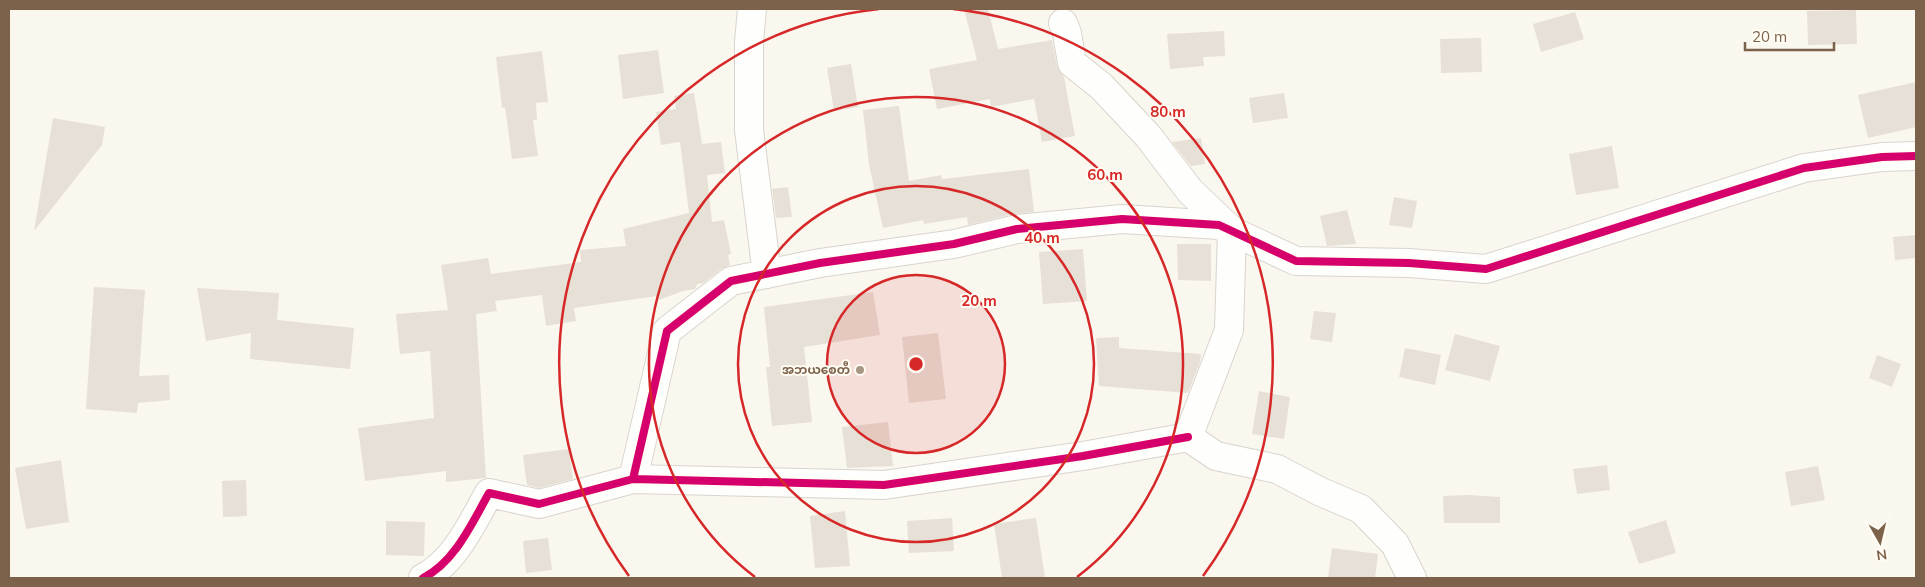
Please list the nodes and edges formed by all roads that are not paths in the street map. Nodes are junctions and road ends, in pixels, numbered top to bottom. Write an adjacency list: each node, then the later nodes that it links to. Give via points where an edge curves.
1 (752, 9): 5 (street, via 749,130)
2 (1063, 23): 4 (street, via 1072,63 1101,86 1148,136 1190,191)
3 (1916, 156): 4 (street, via 1882,157 1804,168 1486,269 1409,263 1296,261)
4 (1232, 231): 5 (street, via 1219,225 1122,219 1017,229 954,244); 6 (street, via 1230,330)
5 (767, 274): 7 (street, via 731,281 667,331)
6 (1188, 437): 7 (street, via 1084,456 884,485); 9 (street, via 1216,456 1277,469 1361,509 1395,544)
7 (632, 478): 8 (street, via 539,504 489,493 461,541 433,573)
8 (423, 578)
9 (1412, 578)

